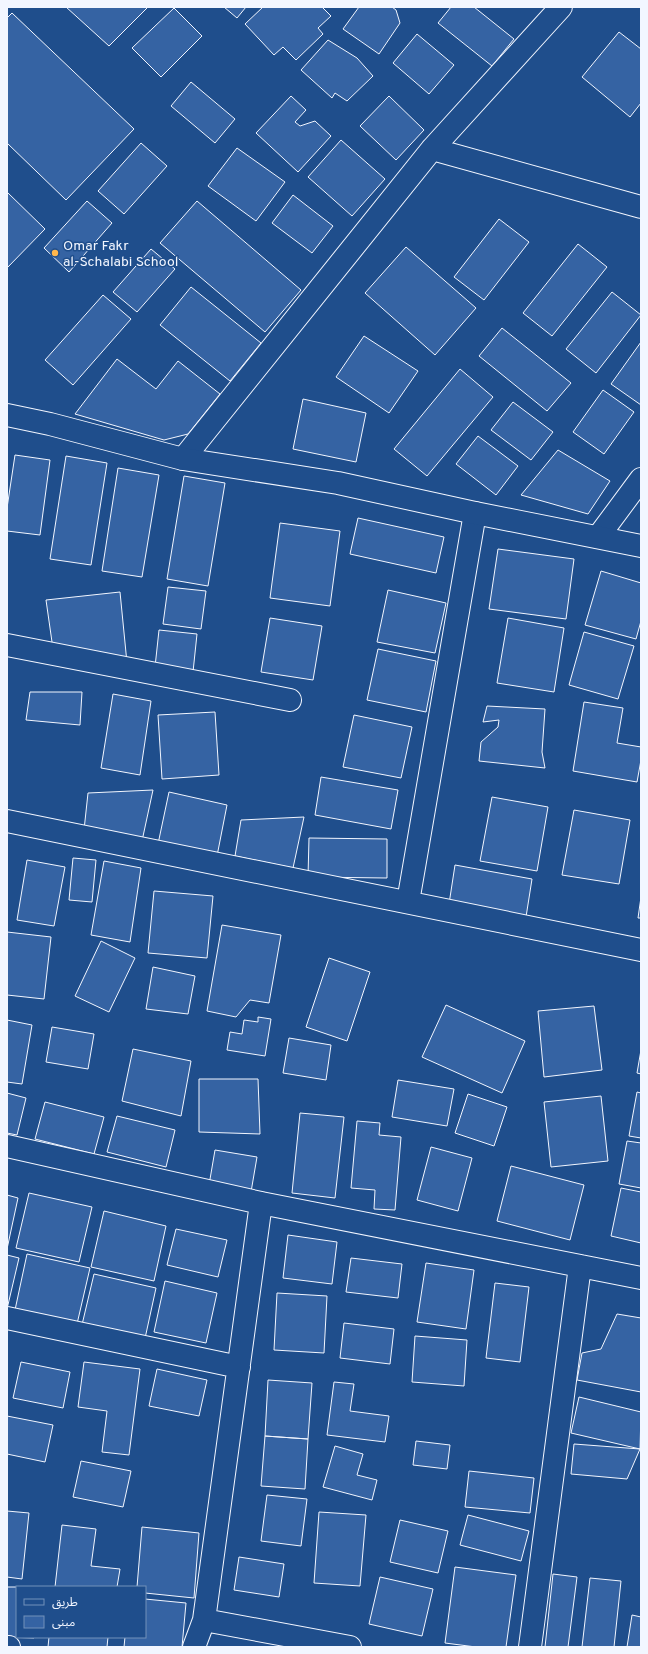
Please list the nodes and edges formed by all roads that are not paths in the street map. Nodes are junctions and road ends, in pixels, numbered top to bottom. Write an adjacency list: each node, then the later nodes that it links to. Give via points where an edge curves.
1 (561, 7): 2 (street)
2 (432, 149): 3 (street); 5 (street)
3 (641, 208)
4 (7, 415): 5 (street)
5 (183, 459): 7 (street, via 338,483)
6 (641, 479): 8 (street)
7 (475, 513): 8 (street); 13 (street)
8 (598, 537): 9 (street)
9 (641, 546)
10 (7, 645): 11 (street)
11 (290, 700)
12 (7, 821): 13 (street)
13 (408, 902): 14 (street)
14 (641, 950)
15 (7, 1146): 16 (street)
16 (261, 1203): 17 (street); 20 (street)
17 (580, 1266): 18 (street); 24 (street)
18 (641, 1278)
19 (7, 1318): 20 (street)
20 (239, 1366): 21 (street)
21 (204, 1620): 22 (street); 23 (street)
22 (194, 1647)
23 (350, 1647)
24 (530, 1647)

